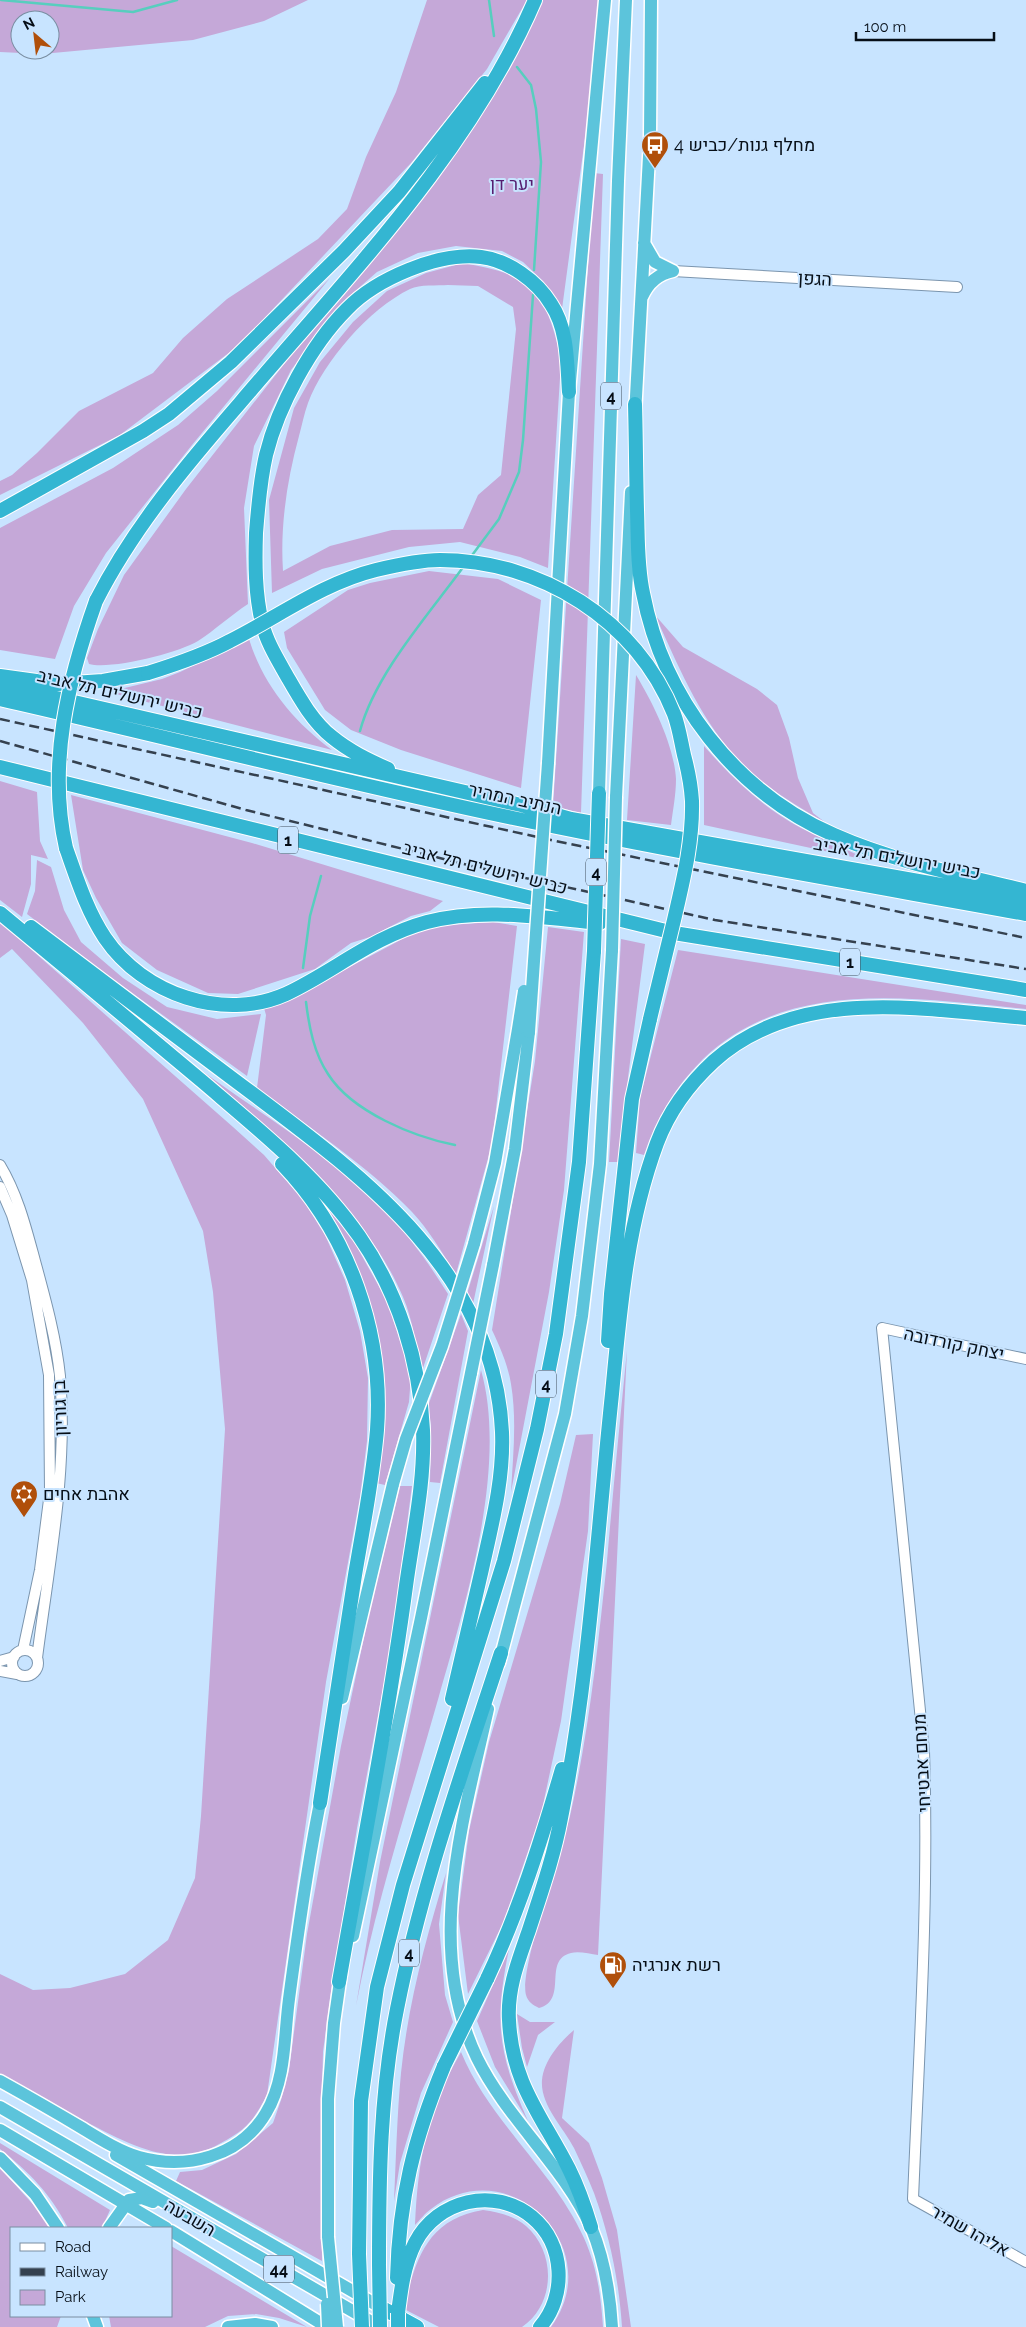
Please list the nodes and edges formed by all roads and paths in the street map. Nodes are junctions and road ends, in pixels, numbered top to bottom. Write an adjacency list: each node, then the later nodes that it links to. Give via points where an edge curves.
1 (536, 0): 5 (highway)
2 (605, 0): 10 (highway)
3 (626, 0): 18 (highway, 4)
4 (651, 0): 6 (highway, 4, via 650,138)
5 (518, 38): 12 (highway, via 399,192 231,362 169,414 143,431); 24 (highway, bridge, via 478,109 409,203 210,438 112,569 96,601 72,673 62,726 60,824 92,916 119,956 137,974 192,1000 208,1004 266,1002 306,984 384,938 447,918 504,914)
6 (643, 241): 7 (highway, via 656,262); 9 (highway, 4)
7 (673, 271): 8 (street, הגפן); 9 (highway, via 665,272 653,281)
8 (957, 287)
9 (641, 299): 11 (highway, 4)
10 (569, 392): 17 (highway, via 561,325 552,304 519,272 483,257 465,256 427,264 398,275 359,298 335,322 306,362 278,417 266,454 257,508 256,580 267,637 296,692 330,736 351,751); 27 (highway, bridge, via 537,917)
11 (635, 404): 19 (highway, via 638,536 644,600 673,679 714,744 762,792 799,818 834,835 898,858); 35 (highway, 4, bridge, via 600,1164 582,1316 565,1414)
12 (0, 511)
13 (0, 676): 33 (highway, bridge, via 58,684 148,673 204,654 349,578 438,560 470,561 527,574 582,602 614,626 650,670 674,715 692,800 687,863 632,1100 612,1284)
14 (0, 685): 17 (highway, כביש ירושלים תל אביב)
15 (0, 699): 23 (highway, הנתיב המהיר, via 513,818 716,860)
16 (0, 768): 24 (highway, כביש ירושלים תל אביב / 1)
17 (411, 780): 20 (highway, כביש ירושלים תל אביב, via 600,824)
18 (598, 793): 43 (highway, 4, bridge, via 594,951 579,1162 556,1334 516,1516)
19 (1026, 891)
20 (1026, 900)
21 (0, 904): 43 (highway, via 294,1125 371,1187 425,1243 468,1308 497,1388 501,1457 494,1513)
22 (0, 913): 28 (highway)
23 (1026, 914)
24 (648, 927): 25 (highway, כביש ירושלים תל אביב / 1)
25 (1026, 990)
26 (1026, 1018): 33 (highway, via 870,1008 793,1017 735,1044 698,1076 672,1111 655,1150 643,1192 624,1279)
27 (523, 1030): 42 (highway, bridge, via 474,1244 393,1484 364,1599); 44 (highway, bridge, via 515,1149 493,1265 369,1865)
28 (148, 1036): 42 (highway, via 283,1165 313,1199 347,1261 369,1325 378,1385 375,1449); 44 (highway, via 250,1122 308,1176 345,1218 382,1274 402,1320 413,1361 423,1430 420,1477 397,1648)
29 (0, 1165): 37 (street, בן גוריון, via 26,1228 48,1309 60,1375 61,1484)
30 (0, 1186): 34 (street, בן גוריון, via 32,1280 50,1376 50,1492 40,1570)
31 (882, 1328): 32 (street, יצחק קורדובה); 49 (street, מנחם אבטיחי, via 924,1762 926,1862)
32 (1026, 1359)
33 (597, 1534): 41 (highway)
34 (23, 1650): 36 (street); 37 (street)
35 (501, 1653): 55 (highway, via 457,1861 451,1930 456,1988 469,2038 488,2078); 67 (highway, 4, bridge, via 428,1879 396,2010 382,2123)
36 (14, 1657): 38 (street); 40 (street, via 12,1667)
37 (37, 1658): 40 (street, via 34,1672 26,1676)
38 (0, 1661)
39 (0, 1671): 40 (street)
40 (17, 1674)
41 (580, 1698): 55 (highway, via 561,1819 516,1966 509,1998 509,2018 513,2052 522,2083 569,2169); 59 (highway, bridge, via 540,1846 512,1923 444,2066 421,2123 408,2173)
42 (320, 1803): 45 (highway, via 278,2083 266,2113 247,2136 216,2155 188,2162 172,2163 140,2157 108,2143)
43 (428, 1803): 66 (highway, 4, bridge, via 394,1914 370,2029 361,2101 359,2254)
44 (339, 1982): 57 (highway, via 328,2099)
45 (0, 2081): 60 (highway, via 111,2152)
46 (0, 2107): 51 (highway, השבעה / 44)
47 (0, 2130): 50 (highway, השבעה)
48 (0, 2158): 52 (highway, via 36,2194)
49 (913, 2200): 58 (street, אליהו שמיר)
50 (125, 2203): 51 (highway, via 133,2198 142,2198); 53 (highway); 54 (highway, השבעה)
51 (177, 2210): 67 (highway, השבעה / 44)
52 (57, 2227)
53 (110, 2227)
54 (164, 2227)
55 (591, 2227): 71 (highway, via 604,2275)
56 (172, 2232): 64 (highway, השבעה / 44)
57 (328, 2237): 64 (highway, bridge); 65 (highway, bridge)
58 (1026, 2262)
59 (400, 2276): 61 (highway); 70 (highway, via 415,2243 436,2216 473,2200 508,2204 538,2223 551,2241 558,2262 560,2273 556,2297)
60 (384, 2309): 68 (highway); 69 (highway)
61 (398, 2320)
62 (228, 2327): 63 (highway, via 255,2324)
63 (272, 2327)
64 (328, 2327)
65 (337, 2327)
66 (362, 2327)
67 (380, 2327)
68 (410, 2327)
69 (417, 2327)
70 (540, 2327)
71 (612, 2327)

